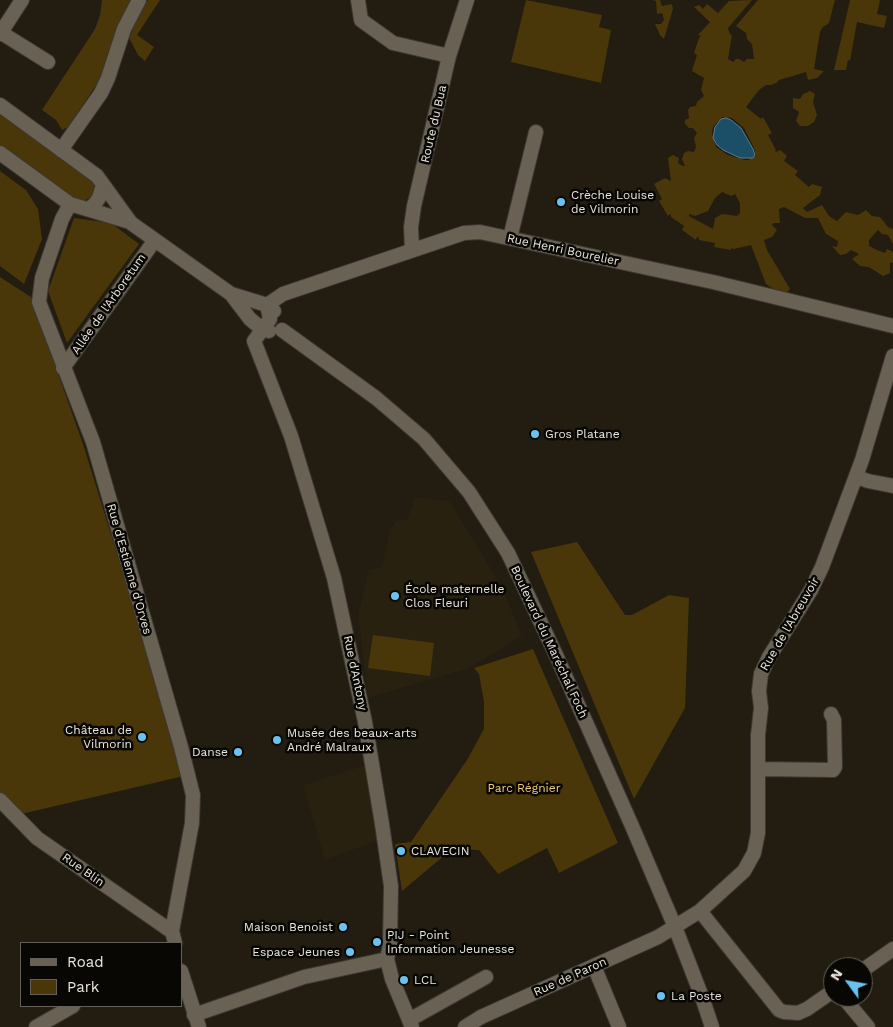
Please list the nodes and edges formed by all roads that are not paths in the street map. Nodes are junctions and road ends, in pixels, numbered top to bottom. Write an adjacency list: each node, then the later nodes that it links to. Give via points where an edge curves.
1 (22, 0): 5 (street)
2 (139, 0): 10 (street, via 124,30 101,93)
3 (358, 0): 6 (street, via 361,20 393,43)
4 (467, 0): 6 (street, Route du Bua)
5 (0, 33): 7 (street)
6 (449, 56): 18 (street, Route du Bua, via 414,206)
7 (48, 62)
8 (0, 105): 10 (street)
9 (536, 132): 16 (street)
10 (61, 150): 12 (street, via 97,176)
11 (0, 153): 13 (street)
12 (103, 186): 14 (street, via 99,198); 15 (street)
13 (70, 204): 14 (street); 25 (street, Rue d'Estienne d'Orves, via 62,219 39,294 39,302)
14 (88, 209): 15 (street)
15 (131, 223): 17 (street)
16 (510, 238): 18 (street, Rue Henri Bourelier, via 480,232 464,233); 21 (street, Rue Henri Bourelier, via 713,282)
17 (155, 240): 19 (street); 25 (street, Allée de l'Arboretum)
18 (412, 250): 20 (street, Rue Henri Bourelier, via 283,294)
19 (231, 294): 20 (street); 22 (street)
20 (267, 305): 22 (street, via 270,319); 23 (street)
21 (893, 326)
22 (262, 329): 23 (street); 35 (street, Rue d'Antony, via 254,341 292,436 334,578 357,682 391,886)
23 (282, 330): 32 (street, Boulevard du Maréchal Foch, via 376,398 424,439 469,492 508,553 564,672)
24 (893, 356): 26 (street, Rue de l'Abreuvoir)
25 (64, 368): 33 (street, Rue d'Estienne d'Orves, via 93,442 193,795 192,823 178,891)
26 (857, 477): 27 (street); 29 (street, Rue de l'Abreuvoir, via 818,575 761,674)
27 (893, 486)
28 (831, 714): 29 (street, via 834,720 833,770)
29 (758, 769): 31 (street, Rue de l'Abreuvoir, via 758,833 754,854 744,870)
30 (0, 800): 33 (street, Rue Blin, via 37,838 168,929)
31 (700, 911): 32 (street, Rue de l'Abreuvoir); 40 (street, via 779,1010 798,1013)
32 (675, 927): 37 (street, Rue de Paron); 48 (street, Boulevard du Maréchal Foch)
33 (174, 937)
34 (893, 949): 36 (street)
35 (387, 959): 43 (street, via 304,977); 44 (street, Rue d'Antony)
36 (873, 963)
37 (594, 966): 46 (street, Rue de Paron); 47 (street)
38 (182, 973): 43 (street)
39 (486, 977): 44 (street)
40 (823, 998)
41 (71, 1007): 45 (street)
42 (852, 1007): 49 (street)
43 (196, 1021)
44 (411, 1024)
45 (36, 1027)
46 (465, 1027)
47 (619, 1027)
48 (712, 1027)
49 (868, 1027)

